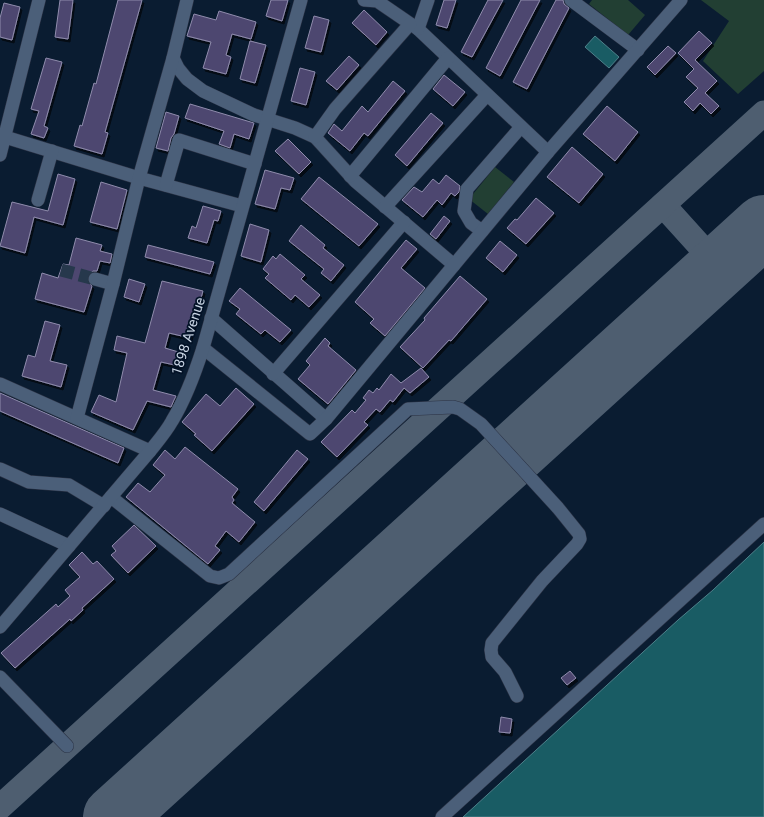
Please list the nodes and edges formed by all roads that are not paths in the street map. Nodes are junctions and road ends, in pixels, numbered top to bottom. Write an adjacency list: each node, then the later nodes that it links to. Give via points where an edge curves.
1 (39, 0): 15 (street)
2 (187, 0): 10 (street)
3 (301, 0): 13 (street, 1898 Avenue)
4 (364, 0): 8 (street, via 377,1)
5 (428, 0): 8 (street)
6 (571, 0): 9 (street)
7 (681, 0): 9 (street)
8 (414, 26): 11 (street); 16 (street, via 335,109)
9 (638, 50): 18 (street)
10 (173, 58): 13 (street, via 187,79 203,91); 22 (street)
11 (448, 58): 12 (street); 21 (street)
12 (487, 95): 14 (street); 26 (street)
13 (267, 120): 16 (street); 20 (street, 1898 Avenue)
14 (521, 127): 18 (street); 28 (street, via 467,189 464,211 471,223)
15 (5, 137): 17 (street); 19 (street)
16 (315, 137): 21 (street)
17 (52, 151): 22 (street); 24 (street)
18 (548, 152): 28 (street)
19 (0, 155)
20 (254, 164): 23 (street, via 179,140); 25 (street, 1898 Avenue)
21 (350, 176): 26 (street)
22 (139, 178): 23 (street); 31 (street)
23 (166, 185): 25 (street)
24 (38, 200)
25 (242, 206): 32 (street, 1898 Avenue)
26 (385, 207): 27 (street)
27 (404, 222): 29 (street); 34 (street)
28 (482, 231): 29 (street)
29 (454, 265): 37 (street)
30 (95, 279): 31 (street)
31 (113, 284): 36 (street)
32 (211, 318): 33 (street, 1898 Avenue); 34 (street)
33 (203, 348): 37 (street, via 310,434); 38 (street, 1898 Avenue, via 172,422)
34 (273, 374): 37 (street)
35 (0, 384): 36 (street)
36 (77, 418): 38 (street)
37 (326, 419)
38 (150, 451): 40 (street, 1898 Avenue)
39 (0, 469): 40 (street, via 29,482 70,485)
40 (107, 502): 43 (street, 1898 Avenue); 46 (street, via 210,576 219,578 229,574 408,409 460,409 481,424 579,534 577,544 542,581 492,643 492,657 505,672)
41 (0, 514): 43 (street)
42 (764, 524): 48 (street)
43 (69, 546): 44 (street, 1898 Avenue)
44 (0, 627)
45 (0, 677): 47 (street)
46 (518, 696)
47 (67, 746)
48 (442, 817)

